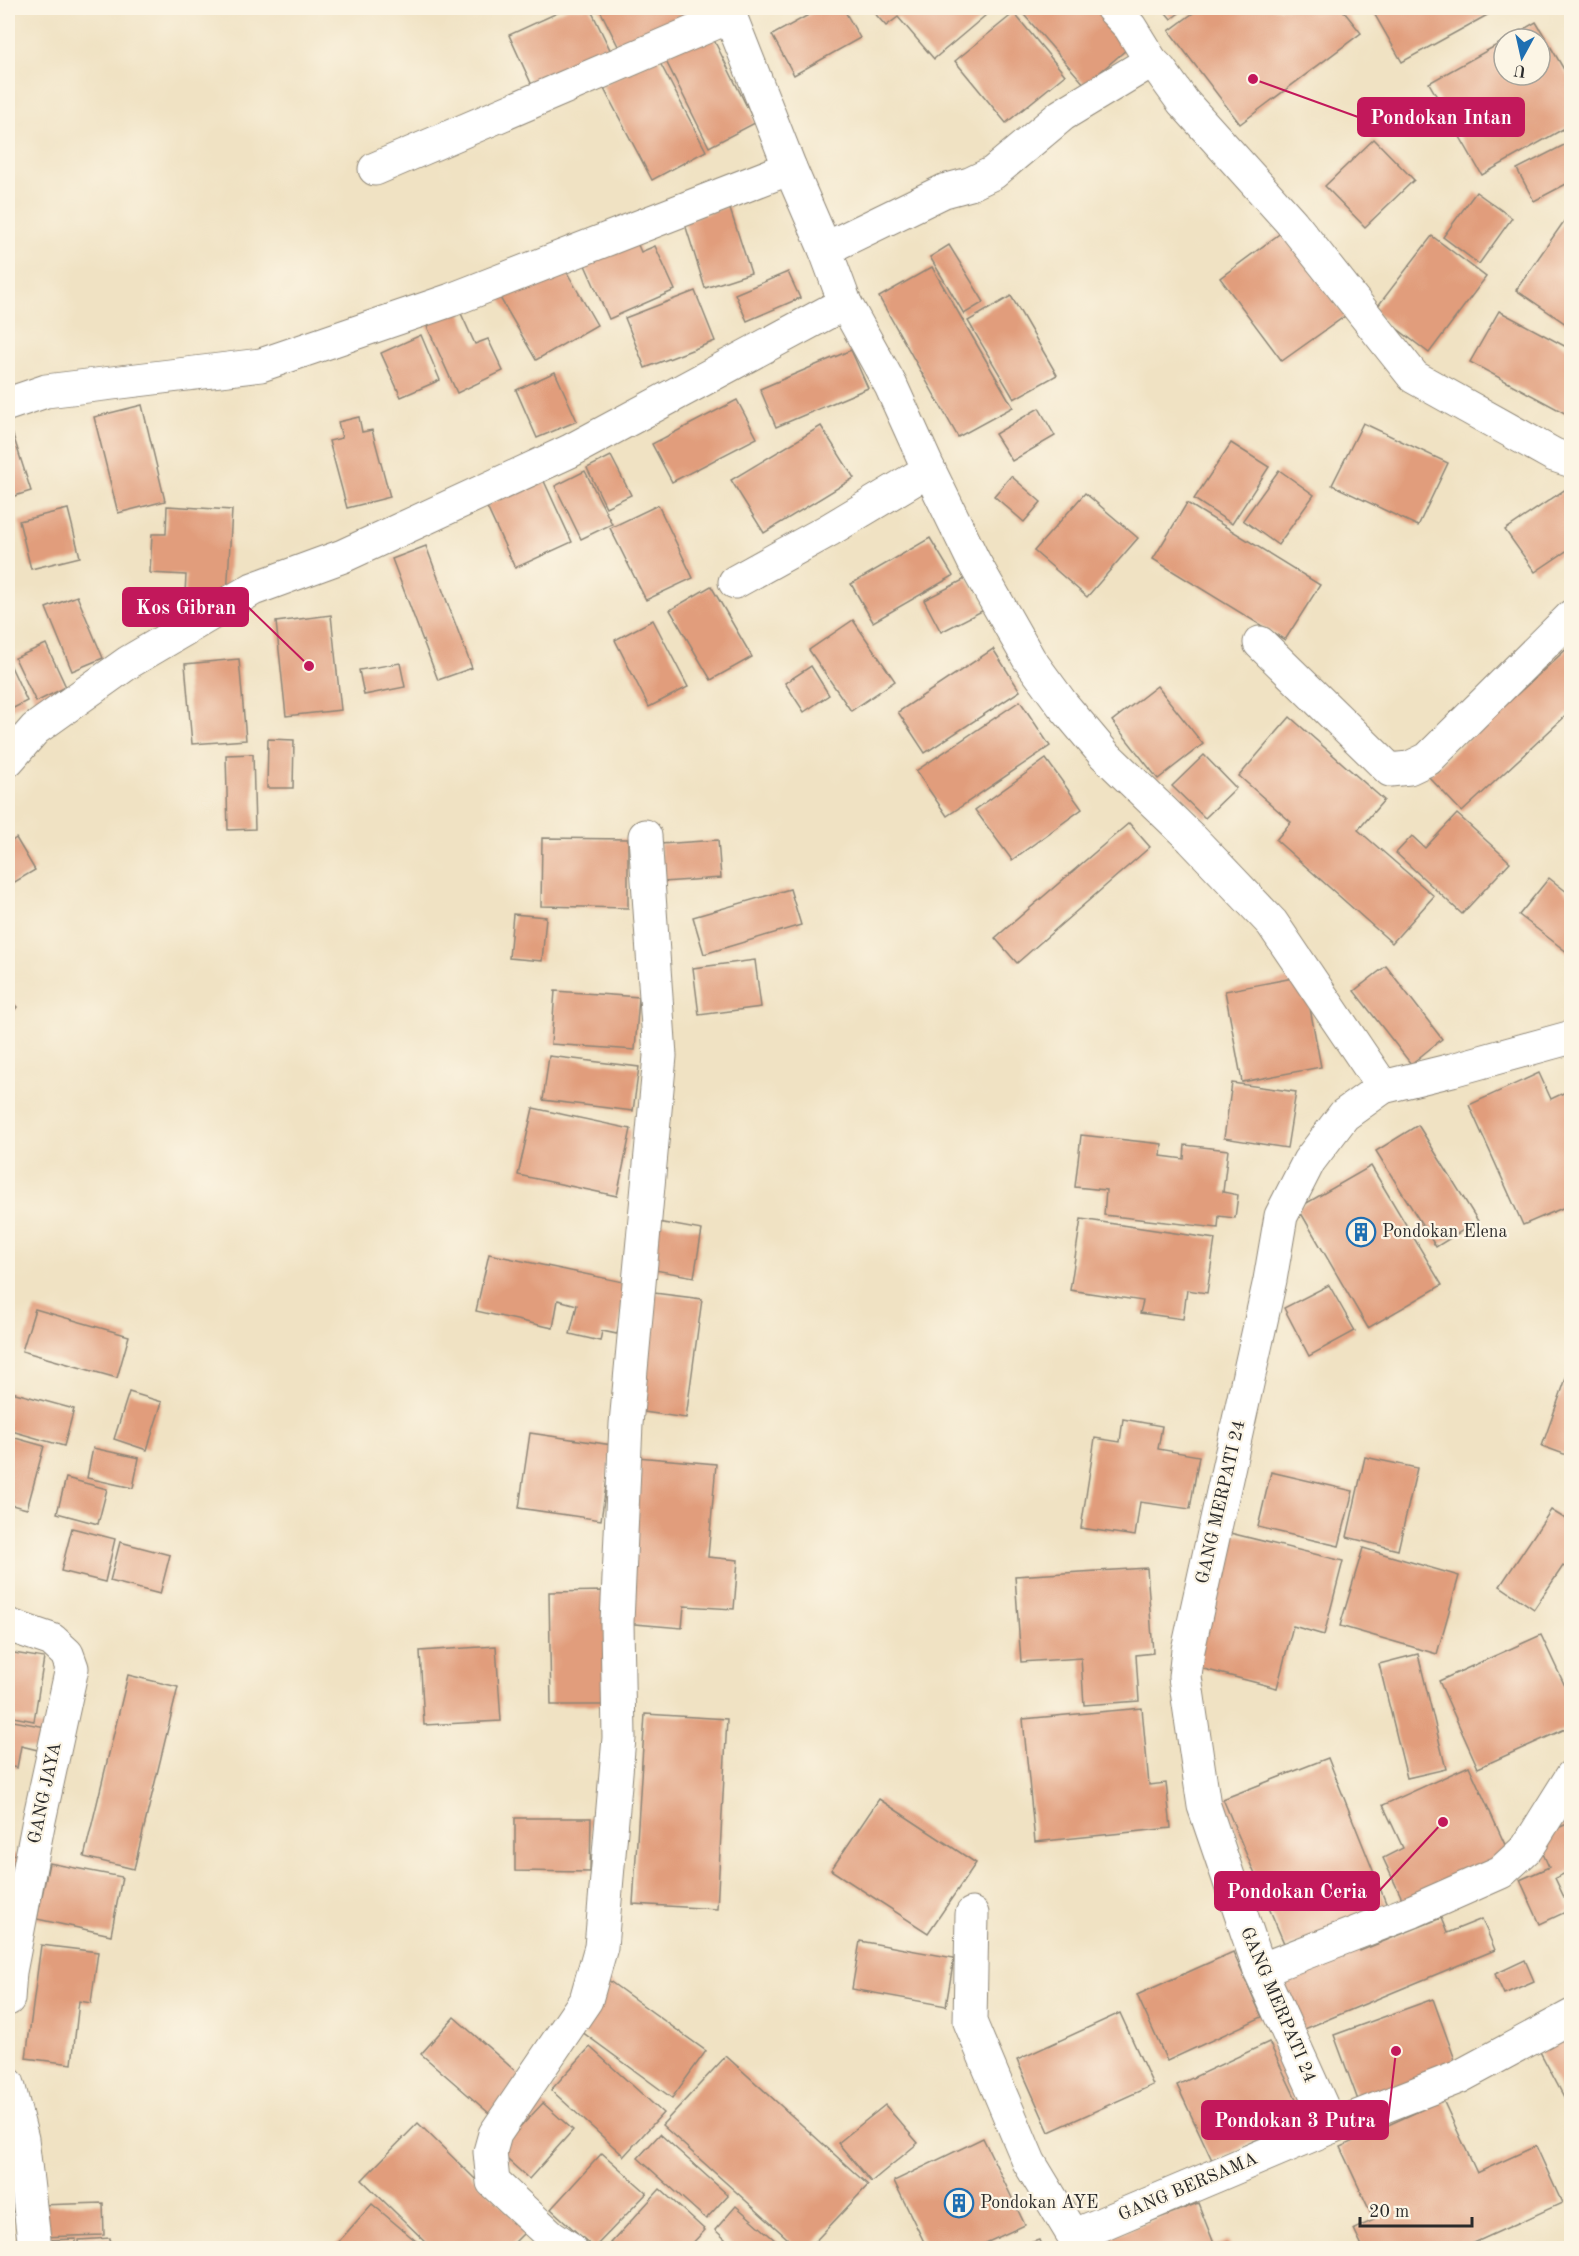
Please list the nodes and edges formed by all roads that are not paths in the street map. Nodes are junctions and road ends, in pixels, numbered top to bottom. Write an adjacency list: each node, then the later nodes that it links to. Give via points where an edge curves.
1 (1112, 8): 3 (street, via 1130,27)
2 (729, 12): 4 (street); 5 (street)
3 (1150, 62): 6 (street, via 1062,115 993,173 944,191); 9 (street, via 1292,223 1414,377)
4 (790, 168): 6 (street); 8 (street, via 451,300 261,365 46,391)
5 (375, 169)
6 (825, 249): 7 (street)
7 (845, 303): 10 (street, via 891,387); 14 (street, via 570,451 343,556 253,589 129,662 35,729)
8 (8, 404)
9 (1572, 462)
10 (928, 470): 11 (street); 17 (street, via 979,572 1029,659 1062,704 1104,754 1272,923)
11 (735, 582)
12 (1572, 616): 13 (street, via 1428,759 1409,768 1390,770)
13 (1260, 643)
14 (8, 760)
15 (645, 836): 28 (street, via 660,1056 626,1424 617,1622 619,1738 601,1947 586,2000 495,2134 490,2152 493,2182)
16 (1572, 1037): 17 (street, GANG MERPATI 24)
17 (1383, 1087): 21 (street, GANG MERPATI 24, via 1344,1115 1309,1161 1281,1216 1188,1650 1185,1677 1204,1806)
18 (8, 1625): 22 (street, GANG JAYA, via 52,1640 68,1654 72,1668 38,1825)
19 (1572, 1776): 21 (street, via 1527,1848 1501,1872)
20 (972, 1914): 26 (street, via 970,2022 1029,2162)
21 (1260, 1970): 25 (street, GANG MERPATI 24)
22 (8, 1999)
23 (1572, 2016): 25 (street, GANG BERSAMA, via 1459,2077)
24 (8, 2084): 27 (street, via 22,2139)
25 (1330, 2127): 26 (street, GANG BERSAMA, via 1084,2231)
26 (1077, 2246)
27 (35, 2248)
28 (569, 2248)

